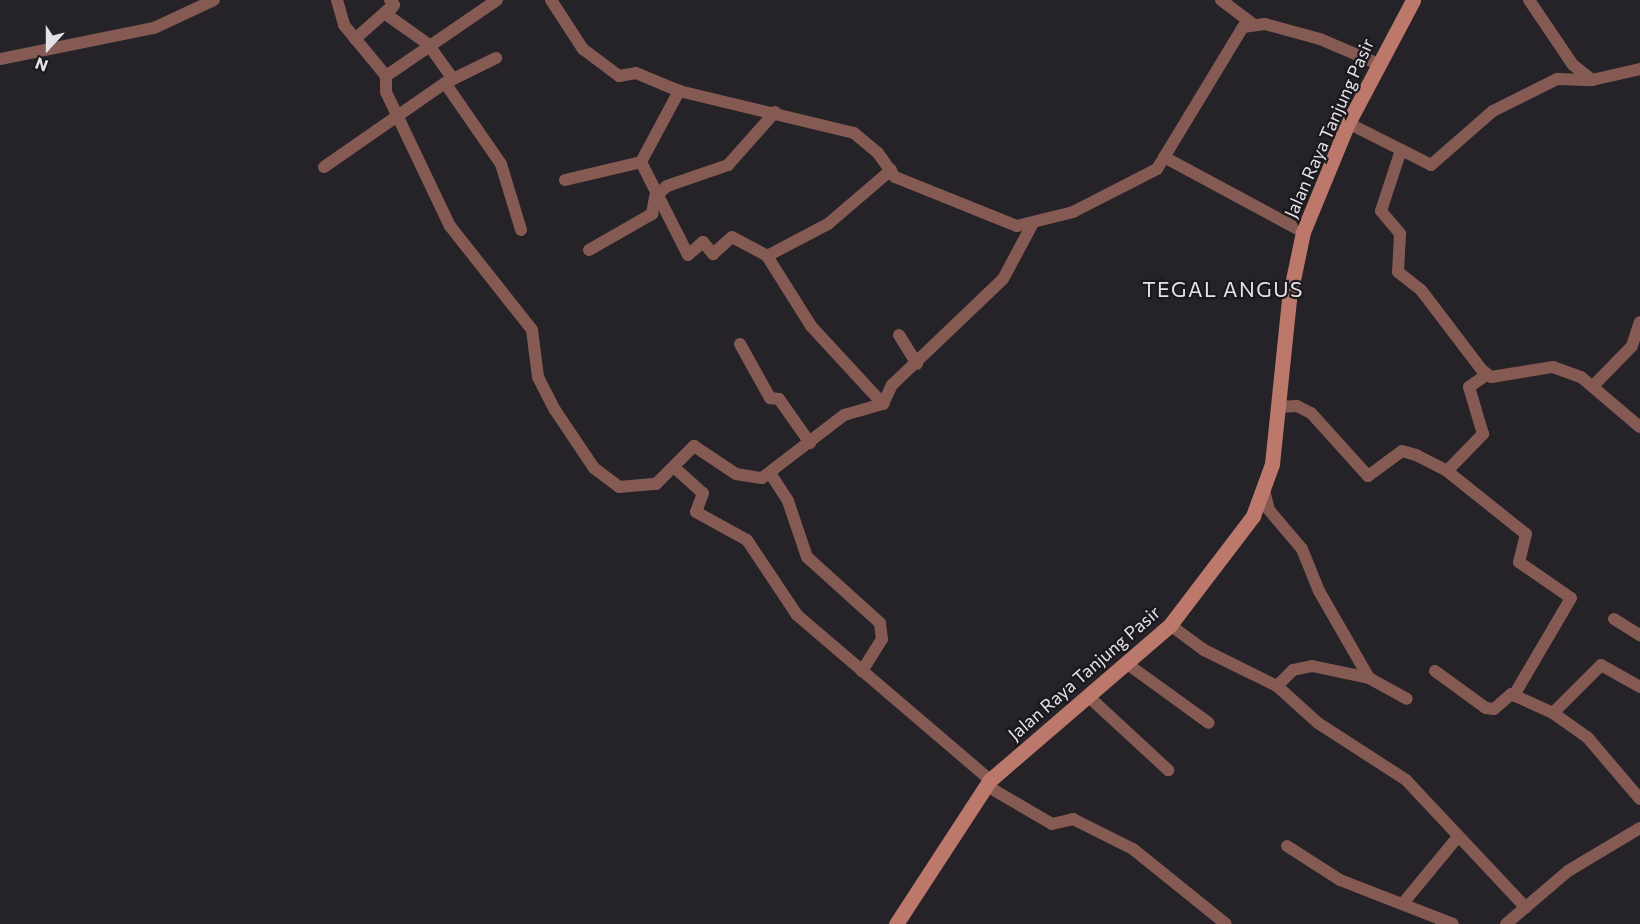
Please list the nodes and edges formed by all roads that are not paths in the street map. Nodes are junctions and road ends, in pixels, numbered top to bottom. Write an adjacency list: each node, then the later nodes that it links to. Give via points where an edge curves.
1 (214, 0): 13 (street, via 154,28)
2 (337, 0): 10 (street)
3 (497, 0): 11 (street)
4 (551, 0): 19 (street, via 583,49 601,64 619,76 636,74)
5 (1221, 0): 9 (street)
6 (1413, 0): 14 (street, Jalan Raya Tanjung Pasir)
7 (1529, 0): 17 (street, via 1574,65)
8 (393, 2): 10 (street); 11 (street, via 387,15)
9 (1251, 23): 14 (street, via 1320,39); 24 (street, via 1238,34)
10 (355, 39): 16 (street)
11 (428, 44): 16 (street); 18 (street)
12 (496, 58): 18 (street)
13 (0, 59)
14 (1377, 63): 22 (street, Jalan Raya Tanjung Pasir)
15 (1640, 69): 17 (street)
16 (386, 76): 21 (street)
17 (1592, 80): 23 (street, via 1557,79 1492,111 1431,165)
18 (449, 81): 21 (street); 31 (street, via 501,164)
19 (678, 91): 20 (street); 25 (street)
20 (775, 112): 27 (street, via 854,133); 29 (street, via 728,165 698,179 680,178)
21 (395, 120): 26 (street); 45 (street, via 418,154 450,226 532,330 538,377 585,457 619,487 643,488)
22 (1348, 123): 23 (street); 32 (street, Jalan Raya Tanjung Pasir)
23 (1401, 150): 39 (street, via 1381,211 1400,234 1398,272 1421,290)
24 (1164, 157): 30 (street, via 1147,177); 32 (street)
25 (641, 162): 28 (street); 29 (street)
26 (324, 167)
27 (891, 170): 30 (street, via 905,182 985,217); 34 (street, via 828,224)
28 (565, 180)
29 (655, 197): 33 (street, via 652,214); 34 (street, via 688,255 703,242 712,254 732,237)
30 (1032, 225): 38 (street, via 1003,279)
31 (521, 230)
32 (1303, 232): 42 (street, Jalan Raya Tanjung Pasir)
33 (589, 250)
34 (767, 256): 41 (street, via 811,326)
35 (1640, 322): 40 (street, via 1632,346)
36 (899, 334): 38 (street)
37 (740, 344): 44 (street, via 770,398 778,399)
38 (918, 363): 41 (street, via 892,386)
39 (1486, 375): 40 (street, via 1553,367); 46 (street, via 1469,387 1483,434)
40 (1594, 385): 43 (street)
41 (883, 404): 44 (street, via 844,415)
42 (1278, 407): 46 (street, via 1297,406 1311,413 1368,476 1406,450); 48 (street, Jalan Raya Tanjung Pasir)
43 (1640, 427)
44 (810, 443): 47 (street)
45 (676, 469): 47 (street, via 694,446 736,474); 53 (street, via 703,493 696,512 747,540 779,594)
46 (1447, 471): 58 (street, via 1526,534 1521,564 1570,596)
47 (770, 473): 53 (street, via 788,501 807,557 880,623 882,639)
48 (1265, 494): 50 (street, Jalan Raya Tanjung Pasir); 55 (street, via 1269,510 1302,549 1319,591)
49 (1614, 619): 51 (street)
50 (1170, 625): 52 (street, Jalan Raya Tanjung Pasir); 56 (street, via 1204,650)
51 (1640, 635)
52 (1126, 663): 59 (street, Jalan Raya Tanjung Pasir); 62 (street)
53 (862, 671): 64 (street)
54 (1435, 671): 58 (street, via 1486,708 1494,709)
55 (1369, 678): 56 (street, via 1312,666 1293,670); 60 (street)
56 (1277, 686): 67 (street, via 1318,723 1406,780)
57 (1640, 687): 61 (street, via 1600,665)
58 (1514, 695): 61 (street)
59 (1089, 697): 63 (street); 64 (street, Jalan Raya Tanjung Pasir)
60 (1407, 699)
61 (1553, 713): 65 (street, via 1588,738)
62 (1209, 723)
63 (1168, 770)
64 (988, 783): 71 (street, Jalan Raya Tanjung Pasir); 72 (street, via 1052,824 1073,819 1133,849)
65 (1640, 799)
66 (1640, 828): 70 (street, via 1568,871)
67 (1456, 838): 69 (street); 70 (street)
68 (1287, 846): 69 (street, via 1340,880)
69 (1404, 902): 73 (street)
70 (1526, 908): 74 (street)
71 (896, 924)
72 (1226, 924)
73 (1453, 924)
74 (1506, 924)

